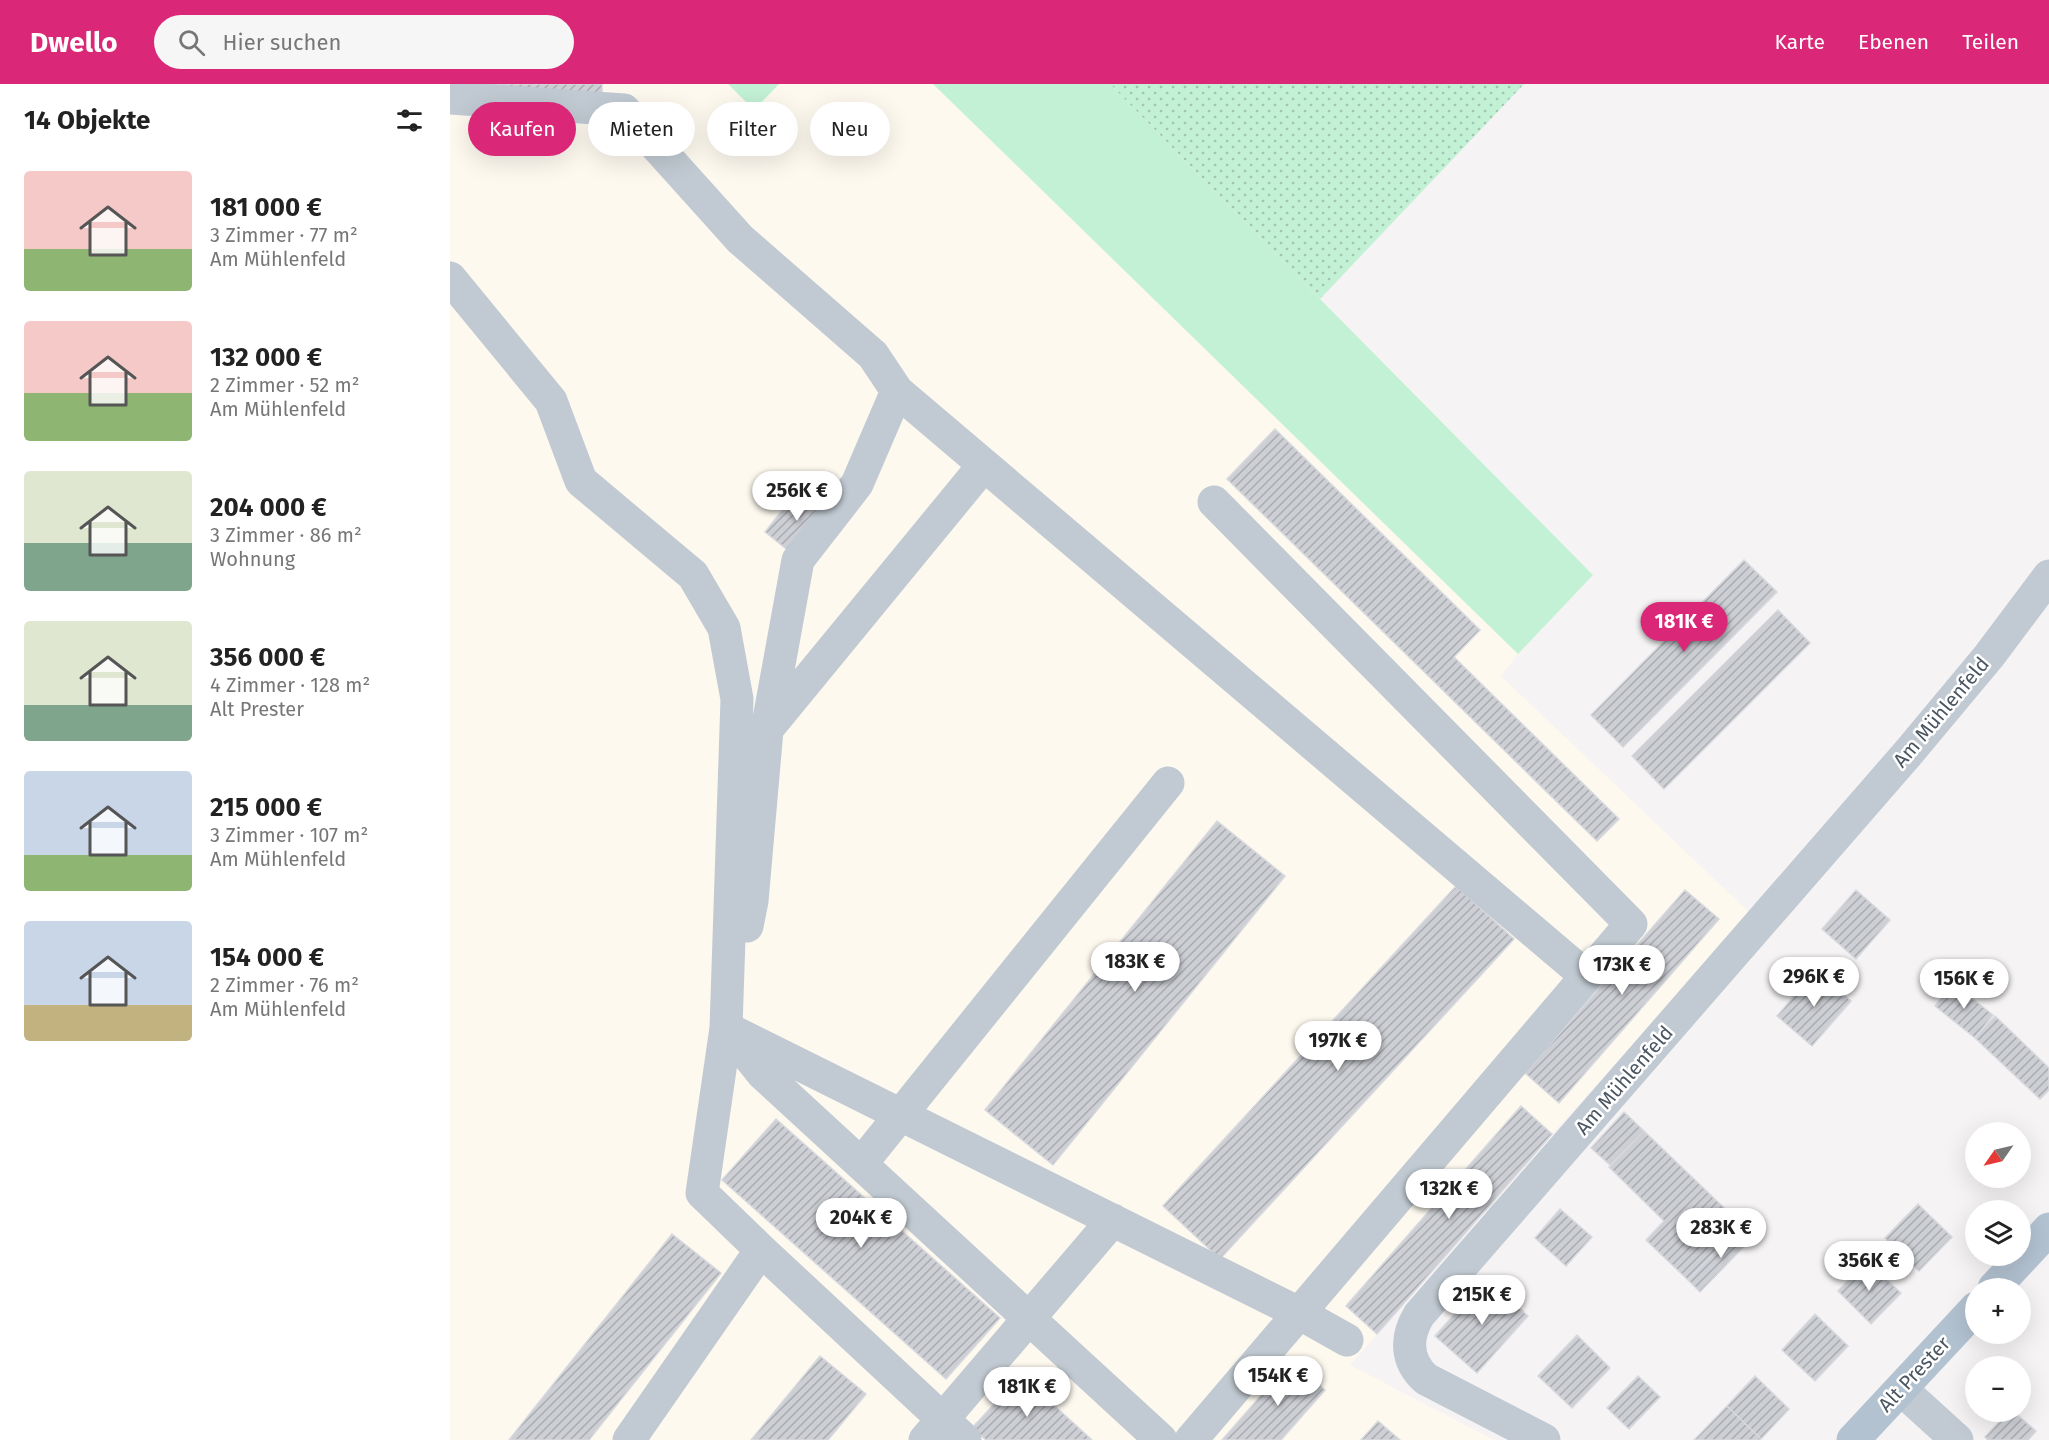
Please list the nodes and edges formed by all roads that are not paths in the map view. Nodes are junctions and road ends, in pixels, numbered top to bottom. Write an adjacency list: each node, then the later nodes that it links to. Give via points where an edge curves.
1 (450, 98): 3 (street, via 624,110 740,239 873,356)
2 (450, 278): 10 (street, via 551,401 581,481 693,575 724,628 737,699)
3 (897, 391): 4 (street); 7 (street, via 857,484 798,560)
4 (984, 465): 7 (street); 9 (street)
5 (1214, 502): 9 (street, via 1631,924)
6 (2049, 576): 26 (street, Am Mühlenfeld, via 1909,752 1416,1321 1409,1349 1417,1371 1443,1389)
7 (767, 730): 10 (street, via 752,901)
8 (1168, 783): 11 (street)
9 (1586, 976): 17 (street)
10 (726, 1028): 11 (street); 12 (street, via 762,1073); 15 (street, via 702,1193)
11 (900, 1115): 12 (street); 13 (street)
12 (861, 1164): 18 (street)
13 (1113, 1220): 17 (street); 18 (street)
14 (2049, 1229): 16 (main road)
15 (761, 1250): 22 (street); 23 (street)
16 (2003, 1278)
17 (1299, 1313): 20 (street); 25 (street)
18 (1029, 1318): 22 (street); 24 (street)
19 (1965, 1320): 21 (main road, Alt Prester)
20 (1347, 1340)
21 (1901, 1389): 27 (main road, Alt Prester); 28 (street)
22 (944, 1433)
23 (629, 1440)
24 (1161, 1440)
25 (1191, 1440)
26 (1544, 1440)
27 (1853, 1440)
28 (1957, 1440)

